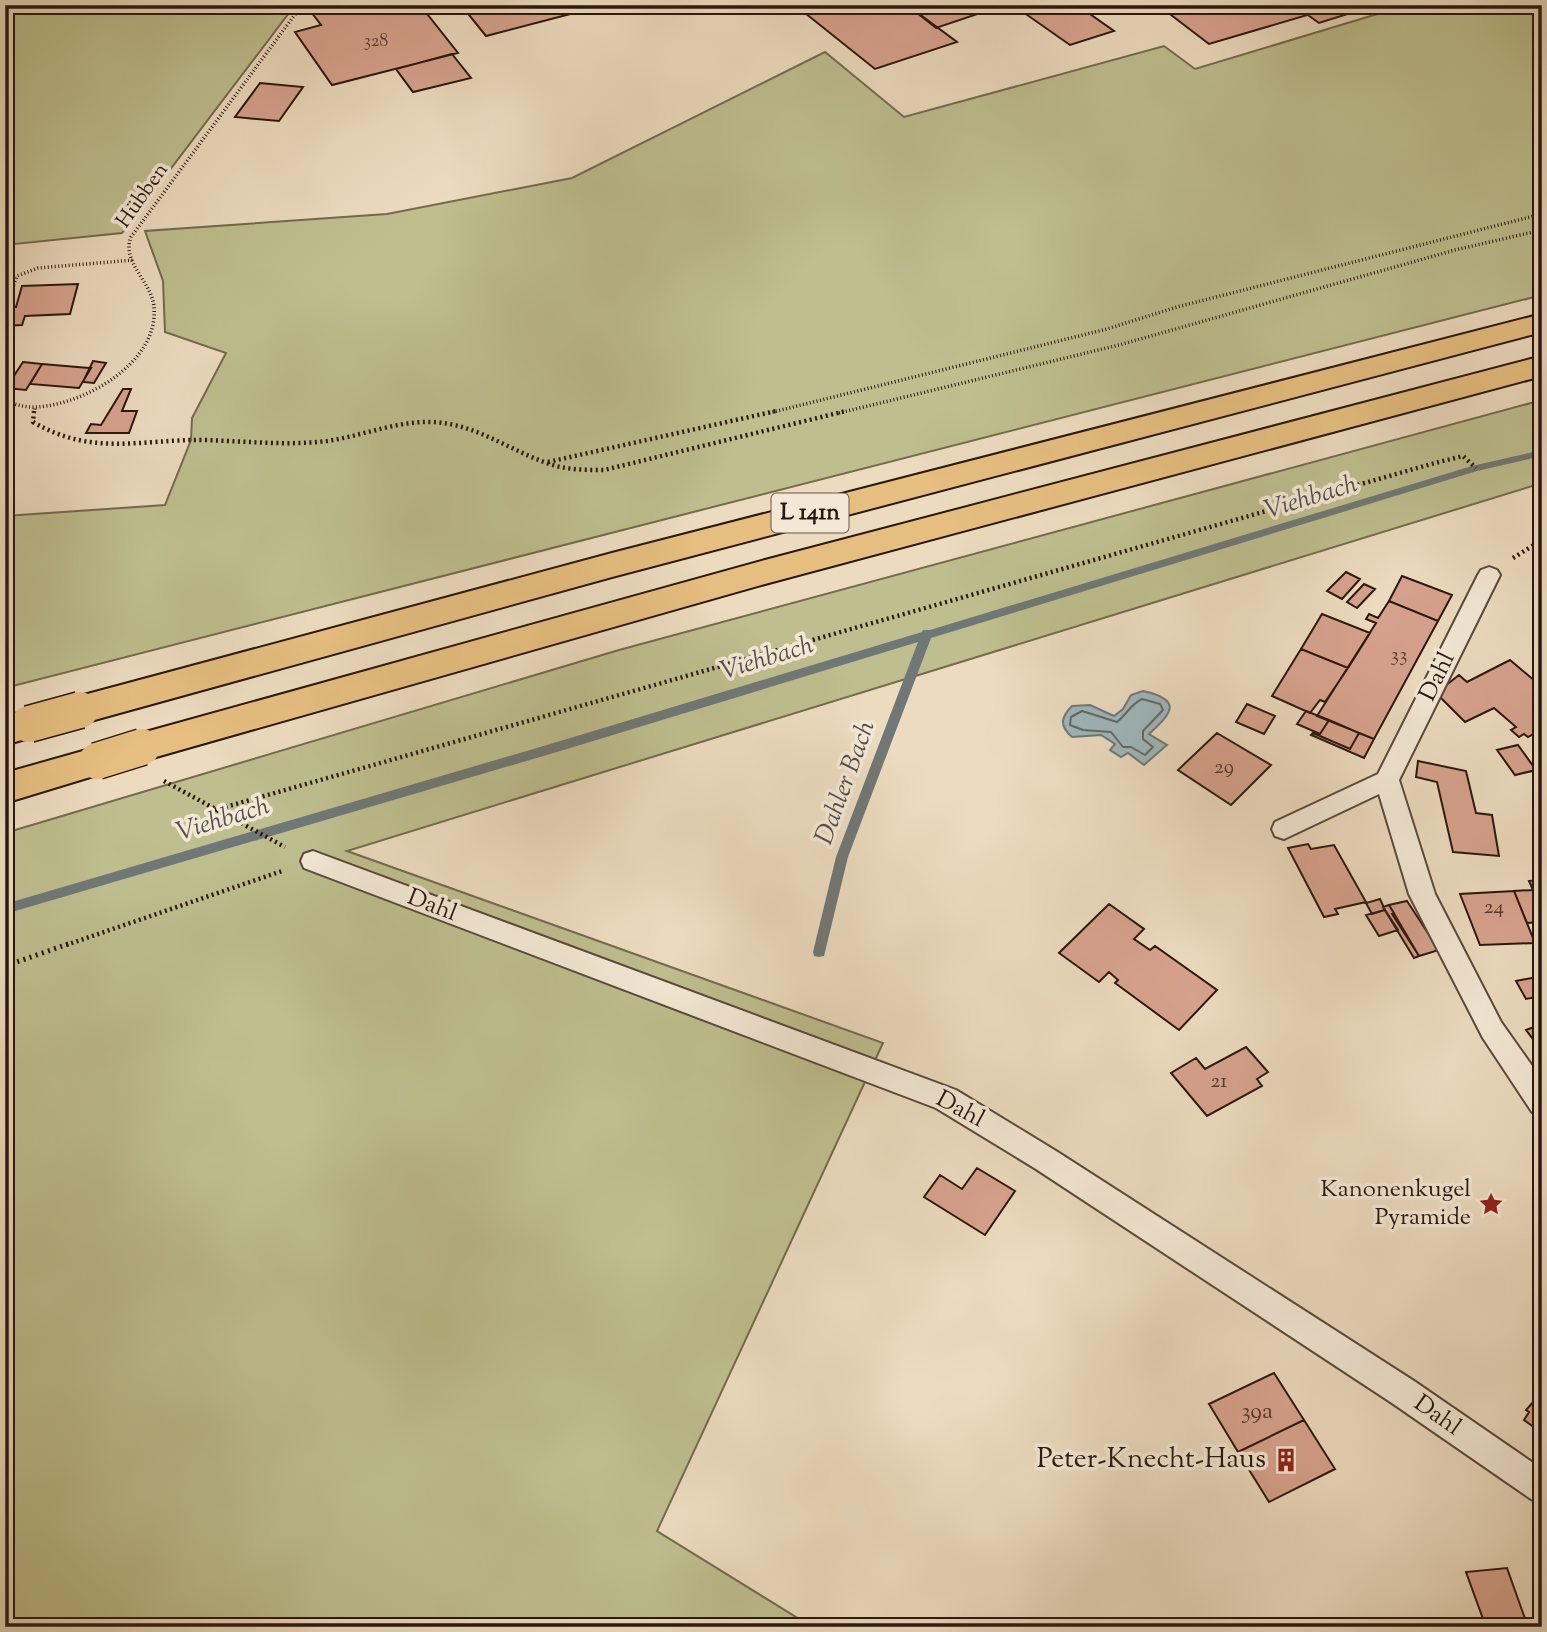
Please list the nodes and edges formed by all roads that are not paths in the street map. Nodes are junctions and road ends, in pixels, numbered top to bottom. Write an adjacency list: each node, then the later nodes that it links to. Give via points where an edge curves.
1 (1542, 323): 4 (highway, L 141n, bridge, via 612,565)
2 (1542, 366): 6 (highway, L 141n, bridge, via 714,586)
3 (1489, 575): 5 (lane, Dahl)
4 (17, 727)
5 (1387, 780): 7 (lane); 9 (lane, via 1422,894 1492,1030)
6 (5, 788)
7 (1284, 829)
8 (313, 861): 10 (lane, Dahl, via 946,1099 1403,1392)
9 (1542, 1103)
10 (1542, 1488)

